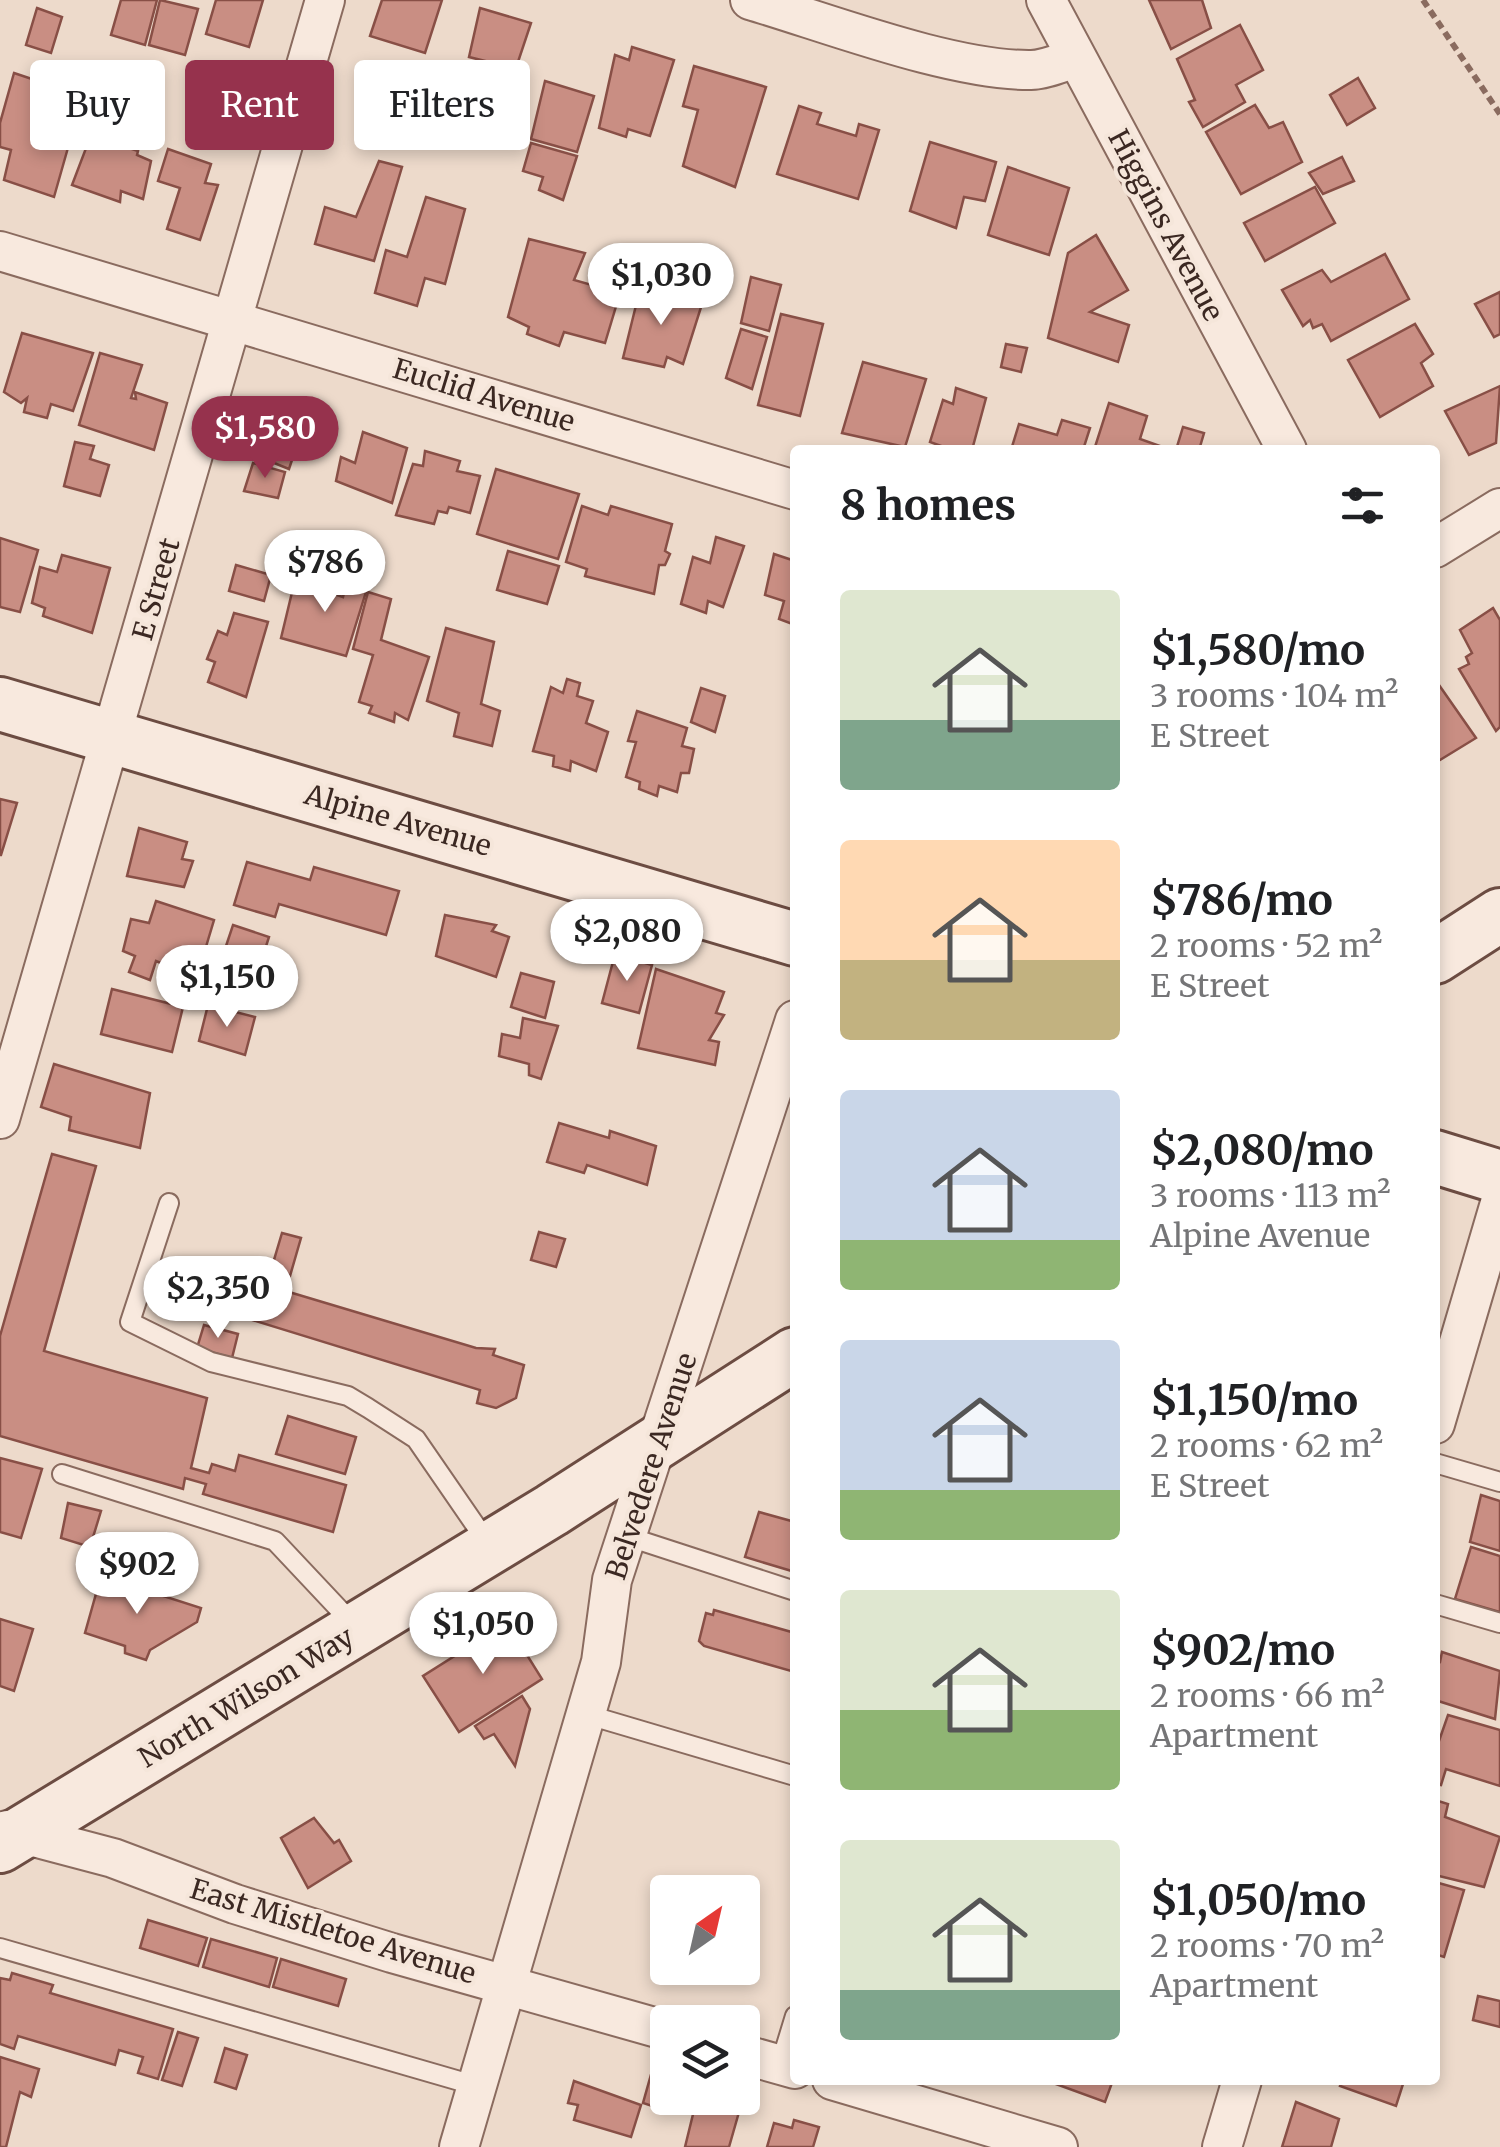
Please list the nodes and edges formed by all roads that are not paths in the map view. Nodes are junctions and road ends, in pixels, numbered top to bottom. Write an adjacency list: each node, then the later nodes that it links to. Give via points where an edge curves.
1 (325, 0): 6 (street, E Street)
2 (750, 0): 4 (street, via 972,62 1035,70)
3 (1046, 0): 4 (street, Higgins Avenue)
4 (1076, 58): 7 (street, Higgins Avenue)
5 (0, 251): 6 (street, Euclid Avenue)
6 (234, 319): 8 (street, Euclid Avenue); 12 (street, E Street)
7 (1283, 445)
8 (790, 488)
9 (1500, 508): 10 (street)
10 (1440, 545)
11 (0, 704): 12 (main road, Alpine Avenue)
12 (114, 736): 14 (main road, Alpine Avenue); 17 (street, E Street)
13 (1500, 915): 15 (main road)
14 (790, 938)
15 (1440, 953)
16 (790, 1035): 24 (street, Belvedere Avenue)
17 (0, 1119)
18 (1440, 1159): 19 (main road)
19 (1500, 1178)
20 (168, 1203): 29 (lane, via 130,1322 212,1362 348,1396 368,1408 416,1439)
21 (1500, 1203): 23 (street)
22 (790, 1357): 24 (main road, North Wilson Way)
23 (1440, 1407)
24 (657, 1443): 28 (street, Belvedere Avenue); 29 (main road, North Wilson Way)
25 (1440, 1464): 27 (lane)
26 (62, 1474): 33 (lane, via 275,1541)
27 (1500, 1482)
28 (626, 1536): 30 (lane); 34 (street, Belvedere Avenue)
29 (490, 1546): 33 (main road, North Wilson Way)
30 (790, 1590)
31 (1440, 1605): 32 (lane)
32 (1500, 1623)
33 (358, 1629): 36 (main road, North Wilson Way)
34 (585, 1714): 35 (lane); 38 (street, Belvedere Avenue)
35 (790, 1775)
36 (7, 1836): 38 (street, East Mistletoe Avenue, via 113,1858 235,1904)
37 (0, 1948): 44 (lane)
38 (506, 1984): 39 (street, East Mistletoe Avenue); 44 (street, Belvedere Avenue)
39 (650, 2027)
40 (760, 2059): 41 (street)
41 (788, 2067)
42 (849, 2085): 46 (street)
43 (1241, 2085): 47 (street)
44 (477, 2086): 45 (street, Belvedere Avenue)
45 (459, 2147)
46 (1058, 2147)
47 (1222, 2147)

